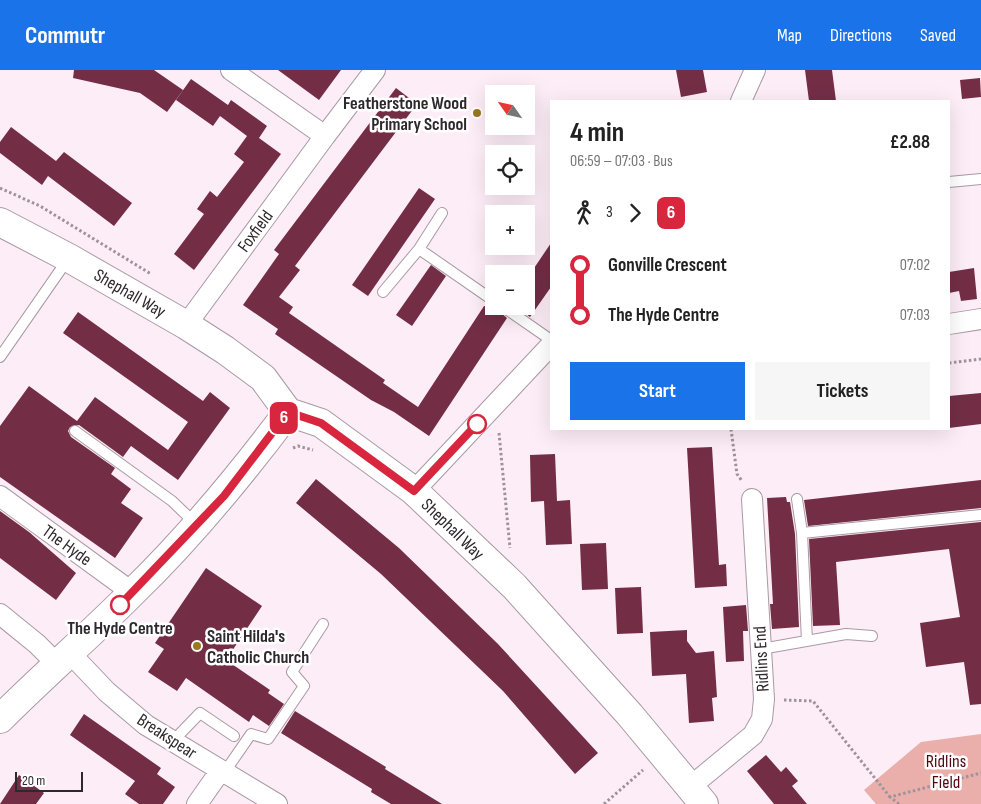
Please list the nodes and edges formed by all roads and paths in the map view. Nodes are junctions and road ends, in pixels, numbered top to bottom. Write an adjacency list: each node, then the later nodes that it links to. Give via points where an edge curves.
1 (231, 70): 5 (street)
2 (375, 70): 5 (street, Foxfield)
3 (755, 70): 4 (street)
4 (741, 100)
5 (325, 136): 19 (street, Foxfield)
6 (981, 179): 7 (lane)
7 (950, 182)
8 (0, 188): 13 (path, via 40,206)
9 (442, 213): 11 (lane)
10 (4, 227): 12 (street, Shephall Way)
11 (419, 249): 14 (lane); 15 (lane)
12 (69, 258): 19 (street, Shephall Way); 22 (lane)
13 (158, 278)
14 (383, 292)
15 (485, 295)
16 (515, 315): 20 (lane)
17 (981, 319): 18 (street)
18 (950, 324)
19 (186, 325): 26 (street, Shephall Way, via 263,378)
20 (550, 339)
21 (550, 346): 25 (street)
22 (0, 357)
23 (981, 359): 24 (path)
24 (950, 363)
25 (496, 404): 31 (street); 38 (path)
26 (288, 412): 31 (street, Shephall Way, via 321,423); 36 (street, via 224,496)
27 (731, 430): 33 (path, via 737,474)
28 (75, 431): 36 (lane, via 172,501)
29 (285, 452): 30 (path, via 298,446)
30 (318, 453)
31 (414, 491): 38 (street, Shephall Way)
32 (0, 496): 39 (street, The Hyde)
33 (752, 499): 44 (street, Ridlins End)
34 (797, 500): 37 (lane)
35 (981, 515): 37 (lane)
36 (197, 525): 39 (street)
37 (802, 533): 43 (lane)
38 (514, 586): 50 (street, Shephall Way)
39 (133, 593): 45 (street)
40 (0, 614): 45 (street, via 37,644)
41 (323, 624): 51 (lane, via 292,672 304,686 268,739 251,734)
42 (872, 636): 43 (lane, via 846,634)
43 (807, 641): 44 (lane)
44 (761, 648): 46 (street, Ridlins End)
45 (63, 658): 47 (street); 49 (street, Breakspear)
46 (764, 699): 53 (street, Ridlins End, via 762,719 752,735); 54 (path, via 813,701)
47 (0, 718)
48 (234, 736): 49 (lane, via 200,713)
49 (172, 742): 51 (street, Breakspear)
50 (662, 753): 53 (street, Shephall Way); 57 (path)
51 (222, 771): 55 (street); 56 (street, Breakspear)
52 (981, 773): 54 (path)
53 (697, 795)
54 (890, 797): 58 (path)
55 (197, 804)
56 (277, 804)
57 (604, 804)
58 (899, 804)

